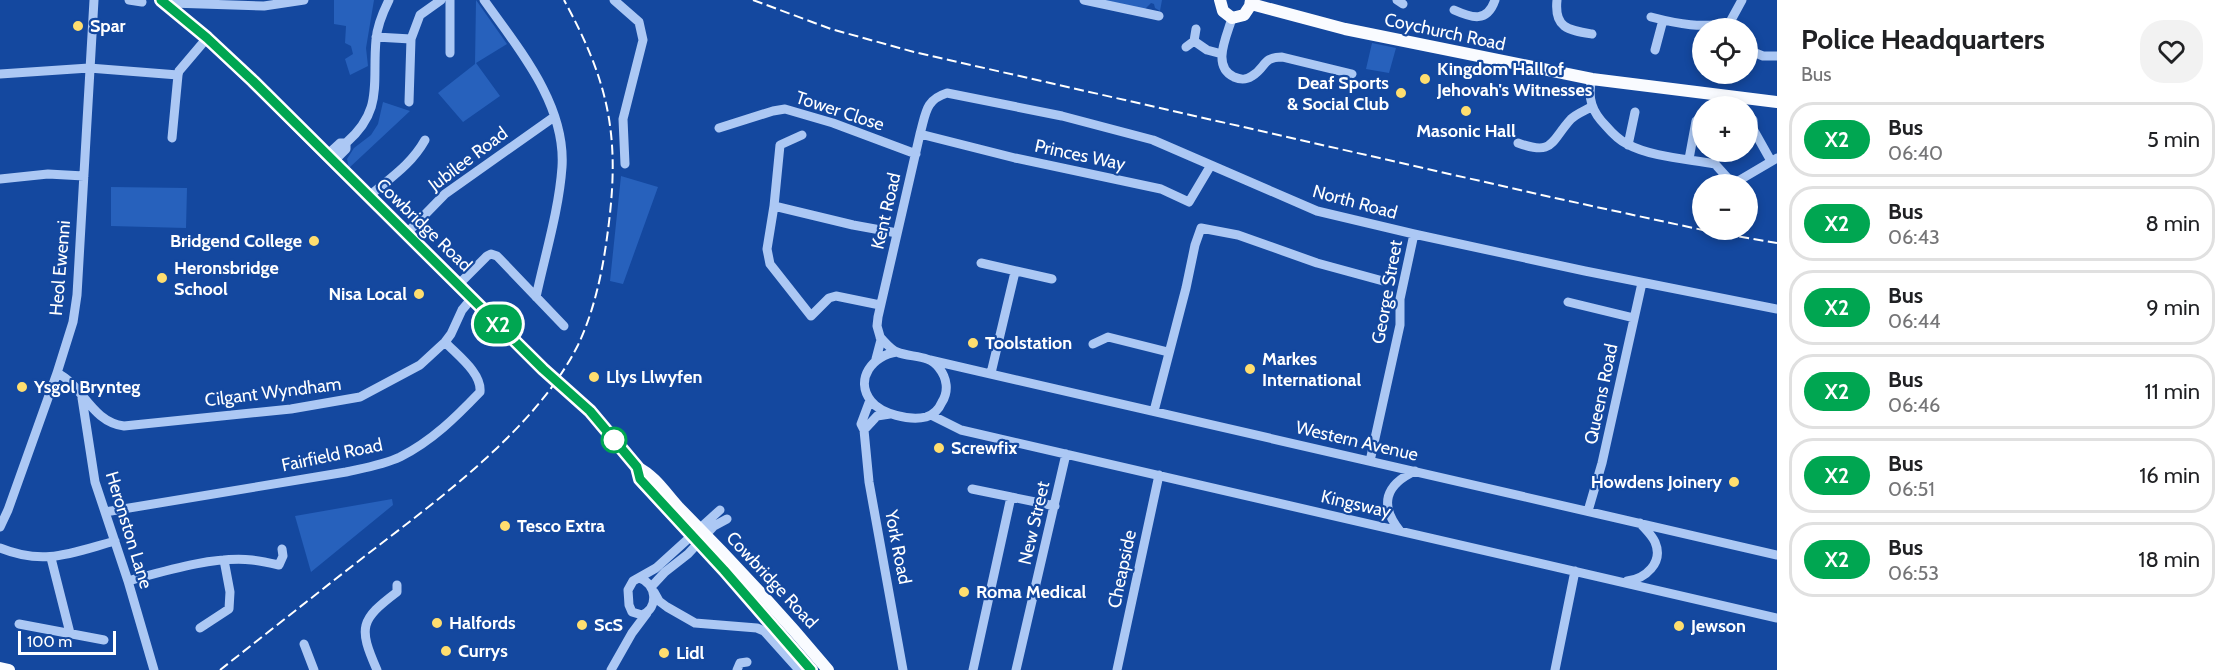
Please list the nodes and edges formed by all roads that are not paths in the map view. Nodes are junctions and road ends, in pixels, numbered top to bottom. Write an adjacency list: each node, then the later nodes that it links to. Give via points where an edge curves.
1 (94, 0): 35 (street, Heol Ewenni)
2 (129, 0): 15 (street)
3 (389, 0): 27 (street)
4 (441, 0): 29 (street, via 420,15)
5 (450, 0): 31 (street, via 446,39)
6 (484, 0): 47 (street, via 526,60)
7 (614, 0): 61 (street, via 639,22 643,40 622,119)
8 (1085, 0): 19 (street)
9 (1219, 0): 21 (main road, via 1222,11)
10 (1495, 0): 18 (street, via 1492,10 1485,15 1471,18)
11 (1557, 0): 26 (street, via 1556,15 1561,24)
12 (1742, 0): 22 (street)
13 (166, 1): 16 (street); 28 (main road, Cowbridge Road)
14 (299, 1): 16 (street, via 264,6)
15 (142, 2)
16 (239, 2)
17 (1251, 2): 21 (main road, Coychurch Road, via 1244,15); 39 (main road, Coychurch Road, via 1345,29)
18 (1454, 10)
19 (1155, 12)
20 (1651, 17): 23 (street)
21 (1232, 18): 32 (street)
22 (1735, 18)
23 (1662, 20): 24 (street); 30 (street)
24 (1692, 26)
25 (1196, 29): 32 (street, via 1190,44)
26 (1592, 34)
27 (376, 37): 29 (street); 58 (street, via 376,83 367,119 355,135 340,143)
28 (207, 38): 38 (street); 58 (main road, Cowbridge Road)
29 (411, 39): 40 (street)
30 (1655, 50)
31 (450, 53)
32 (1222, 54): 37 (street, via 1227,73 1241,79 1252,76 1273,57)
33 (1758, 54): 34 (street)
34 (1777, 56)
35 (89, 68): 36 (street); 38 (street); 63 (street, Heol Ewenni)
36 (0, 74)
37 (1352, 74)
38 (178, 75): 53 (street)
39 (1592, 79): 44 (main road, Coychurch Road); 45 (street)
40 (409, 92): 41 (street); 43 (street)
41 (420, 93)
42 (936, 97): 50 (street, Kent Road, via 929,104); 62 (street, North Road, via 947,93 1110,127)
43 (409, 102)
44 (1777, 102)
45 (1591, 107): 55 (street, via 1572,117 1553,144 1540,148); 56 (street)
46 (1635, 112): 56 (street)
47 (554, 117): 70 (street, Jubilee Road, via 445,194); 78 (street, via 562,165)
48 (1692, 126): 59 (street)
49 (719, 128): 57 (street, Tower Close, via 785,109)
50 (920, 134): 57 (street, Kent Road); 62 (street, Princes Way, via 1161,189 1190,202)
51 (802, 135): 66 (street, via 780,145)
52 (1758, 135): 60 (street)
53 (172, 138)
54 (425, 140): 65 (street, via 402,171)
55 (1518, 143)
56 (1628, 145): 59 (street)
57 (916, 154): 69 (street, Kent Road)
58 (330, 159): 65 (main road, Cowbridge Road)
59 (1689, 159): 60 (street, via 1715,164 1732,184)
60 (1774, 160)
61 (625, 164)
62 (1211, 165): 71 (street, North Road, via 1317,210)
63 (84, 176): 64 (street, via 48,174); 92 (street, Heol Ewenni, via 77,295)
64 (0, 179)
65 (368, 197): 70 (main road, Cowbridge Road)
66 (774, 206): 69 (street); 81 (street, via 767,249 770,264 811,316 836,296)
67 (1202, 216): 68 (street)
68 (1201, 228): 75 (street, via 1238,235); 89 (street)
69 (897, 233): 81 (street, Kent Road)
70 (406, 234): 77 (main road, Cowbridge Road)
71 (1414, 234): 76 (street, North Road); 101 (street, George Street, via 1400,299 1400,325)
72 (981, 263): 73 (street)
73 (1015, 272): 74 (street); 93 (street)
74 (1052, 279)
75 (1383, 281)
76 (1642, 283): 82 (street, North Road); 83 (street, Queens Road)
77 (459, 285): 78 (street, via 491,254); 79 (main road, Cowbridge Road)
78 (536, 297): 84 (street)
79 (472, 298): 86 (street, Cilgant Wyndham); 113 (main road, Cowbridge Road, via 590,411 637,467 640,479)
80 (1568, 302): 83 (street)
81 (880, 305): 85 (street, Kent Road)
82 (1777, 309)
83 (1634, 318): 108 (street, Queens Road)
84 (564, 326)
85 (880, 337): 88 (street); 90 (street, Kent Road)
86 (445, 342): 94 (street, Cilgant Wyndham, via 420,365 384,386 338,402 124,426 105,420); 109 (street, Fairfield Road, via 476,375 480,392 447,426 400,457 346,472)
87 (1093, 344): 89 (street, via 1108,337)
88 (897, 352): 90 (street); 91 (street)
89 (1168, 352): 96 (street)
90 (876, 360): 95 (street, via 865,379)
91 (930, 360): 93 (street, Western Avenue); 98 (street, via 944,376 946,391 942,404)
92 (57, 373): 94 (street, Cilgant Wyndham); 111 (street, Heol Ewenni)
93 (991, 373): 96 (street, Western Avenue)
94 (82, 398): 109 (street, Heronston Lane, via 95,482)
95 (870, 400): 97 (street); 99 (street, York Road, via 861,424)
96 (1154, 411): 101 (street, Western Avenue)
97 (892, 413): 98 (street, via 918,418); 99 (street, via 877,416)
98 (931, 415): 100 (street, Kingsway, via 961,430)
99 (864, 430): 148 (street, York Road, via 869,482)
100 (1066, 454): 103 (street, Kingsway); 106 (street, New Street)
101 (1370, 461): 102 (street, Western Avenue)
102 (1415, 471): 108 (street, Western Avenue); 112 (street, via 1396,483 1387,498 1388,510)
103 (1159, 475): 112 (street, Kingsway); 151 (street, Cheapside)
104 (972, 489): 105 (street)
105 (1011, 497): 106 (street); 149 (street)
106 (1056, 506): 150 (street, New Street)
107 (720, 510): 113 (street)
108 (1588, 511): 110 (street, Western Avenue)
109 (105, 512): 114 (street, Heronston Lane)
110 (1640, 523): 118 (street, Western Avenue); 124 (street, via 1655,541 1656,559 1640,579)
111 (0, 527)
112 (1400, 531): 121 (street, Kingsway)
113 (699, 536): 115 (main road, Cowbridge Road); 115 (street, via 723,522 716,539); 122 (street); 125 (street); 146 (main road, Cowbridge Road)
114 (115, 542): 119 (street); 123 (street, Heronston Lane)
115 (718, 547): 147 (main road, Cowbridge Road)
116 (0, 548): 119 (street, via 26,557)
117 (282, 549): 120 (street, via 279,565 251,559)
118 (1777, 555)
119 (51, 558): 133 (street)
120 (224, 560): 123 (street); 132 (street, via 229,609)
121 (1575, 571): 124 (street, Kingsway); 152 (street)
122 (639, 578): 125 (street); 129 (street, via 628,590)
123 (128, 581): 141 (street, Heronston Lane)
124 (1622, 582): 130 (street, Kingsway)
125 (652, 588): 127 (street); 128 (street, via 654,603)
126 (399, 590): 143 (street, via 370,614 364,629)
127 (667, 607): 128 (street); 145 (street, via 700,624 764,631)
128 (649, 611): 129 (street, via 642,615); 134 (street)
129 (632, 612): 134 (street)
130 (1777, 618)
131 (19, 624): 133 (street)
132 (201, 628)
133 (70, 633): 135 (street)
134 (632, 633): 139 (street)
135 (104, 640)
136 (304, 649): 142 (street)
137 (747, 662): 144 (street, via 740,663)
138 (0, 668): 140 (main road)
139 (613, 669)
140 (9, 670)
141 (154, 670)
142 (314, 670)
143 (377, 670)
144 (737, 670)
145 (799, 670)
146 (811, 670)
147 (828, 670)
148 (903, 670)
149 (973, 670)
150 (1016, 670)
151 (1117, 670)
152 (1555, 670)

